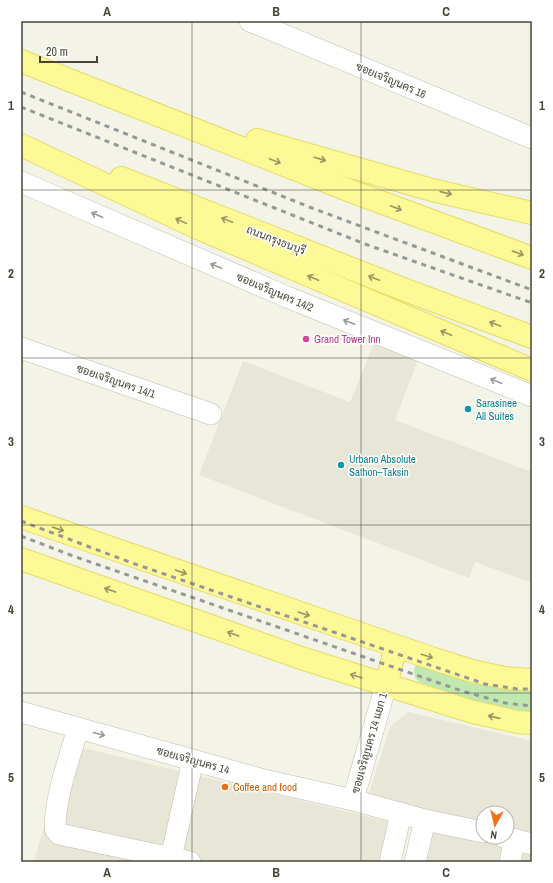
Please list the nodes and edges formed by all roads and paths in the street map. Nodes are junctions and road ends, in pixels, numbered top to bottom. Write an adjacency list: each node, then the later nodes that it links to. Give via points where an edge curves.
1 (250, 21): 5 (street, ซอยเจริญนคร 16)
2 (21, 61): 3 (main road)
3 (135, 105): 8 (main road, one-way to 8, via 425,188); 9 (main road, one-way to 9, via 348,190)
4 (21, 138): 10 (main road, ถนนกรุงธนบุรี, one-way to 4, via 261,234)
5 (532, 138)
6 (21, 145): 12 (main road, one-way to 6, via 200,229)
7 (21, 182): 13 (street, ซอยเจริญนคร 14/2, one-way to 7, via 287,297)
8 (532, 213)
9 (532, 258)
10 (532, 337)
11 (21, 348): 14 (street, ซอยเจริญนคร 14/1)
12 (532, 370)
13 (532, 396)
14 (211, 414)
15 (21, 517): 17 (main road, one-way to 17)
16 (21, 559): 19 (main road, one-way to 16, via 301,658)
17 (396, 646): 18 (main road, one-way to 18, via 472,670 505,678); 19 (main road)
18 (532, 680)
19 (386, 685): 21 (main road, one-way to 19, via 473,712); 24 (street, ซอยเจริญนคร 14 แยก 1)
20 (21, 712): 22 (street, ซอยเจริญนคร 14)
21 (532, 723)
22 (78, 728): 23 (street, ซอยเจริญนคร 14, one-way to 23); 29 (street, via 60,793 55,829 59,834)
23 (193, 760): 24 (street, ซอยเจริญนคร 14, via 264,780); 29 (street)
24 (353, 800): 25 (street, ซอยเจริญนคร 14)
25 (401, 813): 26 (street, ซอยเจริญนคร 14); 30 (street)
26 (425, 820): 27 (street, ซอยเจริญนคร 14); 31 (street)
27 (475, 830)
28 (517, 840): 32 (street)
29 (180, 860)
30 (390, 862)
31 (415, 862)
32 (510, 862)

